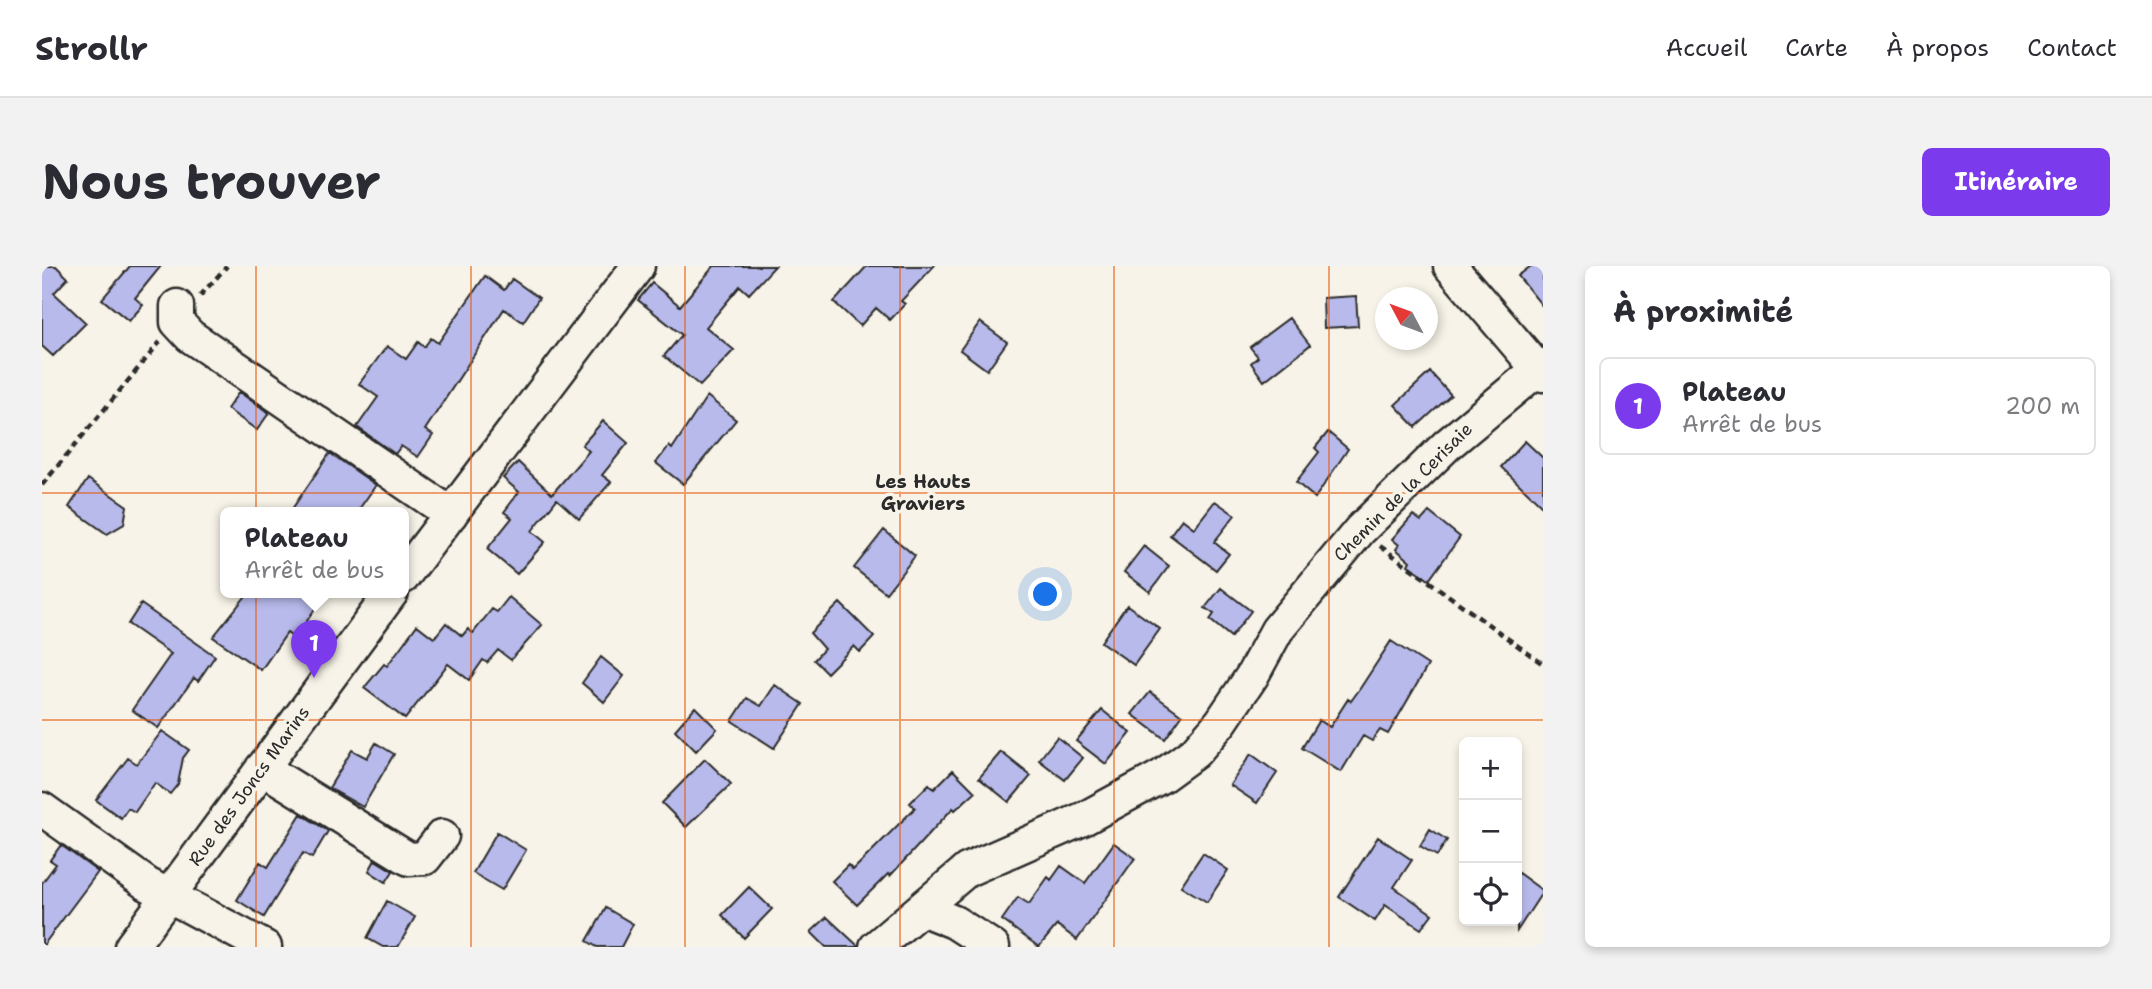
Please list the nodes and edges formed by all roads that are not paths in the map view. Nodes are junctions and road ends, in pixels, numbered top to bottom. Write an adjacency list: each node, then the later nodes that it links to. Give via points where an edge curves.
1 (638, 266): 5 (street)
2 (1450, 266): 4 (street)
3 (177, 314): 5 (street, via 190,337)
4 (1541, 370): 12 (street, Chemin de la Cerisaie, via 1447,445 1360,530 1277,630 1252,677 1195,752 1162,776 1085,818 967,870)
5 (451, 514): 6 (street)
6 (409, 569)
7 (388, 598): 8 (street, Rue des Joncs Marins)
8 (262, 768): 10 (street, via 409,859 425,858); 11 (street, Rue des Joncs Marins)
9 (42, 809): 11 (street)
10 (442, 836)
11 (169, 896): 13 (street, Rue des Joncs Marins); 14 (street)
12 (923, 909): 15 (street, Chemin de la Cerisaie); 16 (street)
13 (131, 947)
14 (265, 947)
15 (876, 947)
16 (993, 947)

